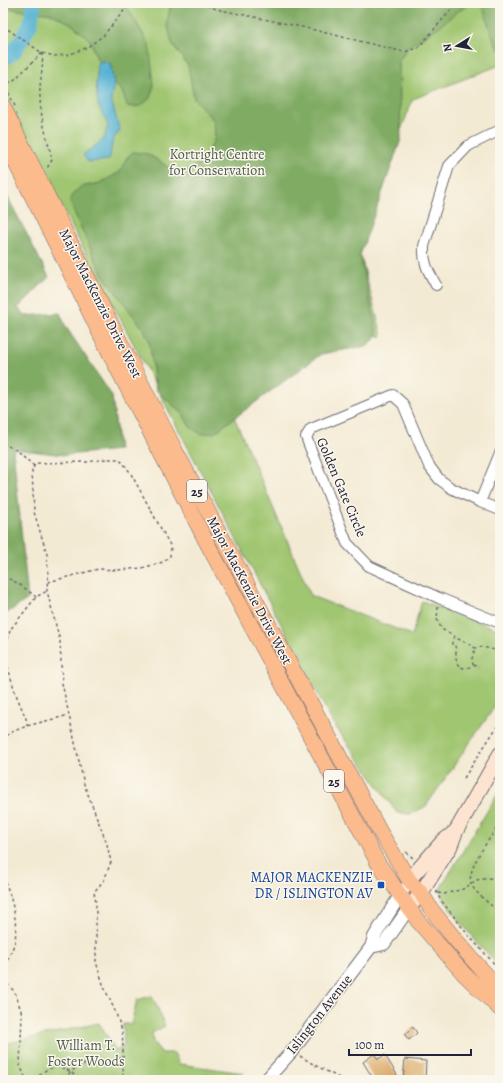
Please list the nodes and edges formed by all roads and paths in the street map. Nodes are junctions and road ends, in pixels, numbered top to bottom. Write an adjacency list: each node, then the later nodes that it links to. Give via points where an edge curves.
1 (131, 3): 5 (path, via 103,36 86,48 68,55 54,56)
2 (202, 3): 3 (path, via 216,9 404,52 418,48)
3 (457, 3)
4 (3, 26): 5 (path)
5 (42, 53): 7 (path, via 14,80); 11 (path, via 40,96 52,160)
6 (3, 82): 8 (path, bridge)
7 (3, 86)
8 (8, 108): 41 (main road, Major MacKenzie Drive West / 25, via 90,282 175,450 379,830)
9 (500, 130): 12 (street, via 468,146 449,166 424,246 425,264)
10 (3, 138): 46 (main road, Major MacKenzie Drive West / 25, via 206,541 378,863)
11 (46, 169)
12 (436, 284)
13 (3, 443): 15 (path, via 18,451)
14 (500, 453): 16 (street)
15 (34, 466): 19 (path, via 34,512 47,554); 19 (path, via 38,463 120,459 130,472 171,547 170,556 163,562 142,568 98,569)
16 (480, 502): 17 (street, Golden Gate Circle); 22 (street, Golden Gate Circle, via 439,479 429,466 402,404 393,395 310,429 306,437 347,542 369,566)
17 (500, 510)
18 (3, 577): 21 (path)
19 (48, 582): 20 (path)
20 (47, 591): 21 (path); 29 (path, via 60,641 62,683)
21 (36, 597): 32 (path, via 10,630 7,644 7,664)
22 (438, 598): 23 (street, Golden Gate Circle); 24 (path, via 438,623 443,630)
23 (500, 623)
24 (454, 636): 25 (path); 27 (path, via 452,643 456,648 458,664 466,668)
25 (475, 648): 26 (path); 27 (path)
26 (500, 650)
27 (473, 664): 28 (path)
28 (479, 667)
29 (69, 714): 32 (path); 55 (path, via 84,784 107,844 111,862 104,880 94,892 96,962 122,1030)
30 (3, 721): 33 (path)
31 (500, 722): 36 (path)
32 (27, 726): 33 (path)
33 (6, 736): 34 (path)
34 (3, 740)
35 (500, 754): 38 (main road, Islington Avenue)
36 (464, 778)
37 (500, 824): 42 (path, via 473,866)
38 (456, 831): 41 (main road, Islington Avenue, via 442,842); 44 (main road, Islington Avenue, via 450,847)
39 (3, 876): 51 (path, via 10,894 15,921 15,941)
40 (500, 877): 42 (path, via 476,880)
41 (409, 880): 44 (main road, Major MacKenzie Drive West / 25); 46 (street, Islington Avenue)
42 (471, 884): 45 (path, via 452,892); 48 (path)
43 (436, 887): 45 (path)
44 (421, 893): 47 (main road, Islington Avenue); 52 (main road, Major MacKenzie Drive West / 25, via 454,938)
45 (437, 893): 50 (path, via 469,936)
46 (401, 896): 47 (main road, Major MacKenzie Drive West / 25); 49 (street, Islington Avenue, via 374,937)
47 (409, 908): 49 (street, Islington Avenue, via 384,944); 53 (main road, Major MacKenzie Drive West / 25, via 464,974)
48 (500, 912)
49 (372, 947): 62 (street, Islington Avenue, via 293,1050)
50 (500, 970)
51 (3, 971): 58 (path, via 5,982 15,992 22,1014 20,1065)
52 (500, 988)
53 (500, 1008)
54 (297, 1054): 63 (path)
55 (123, 1058): 56 (path, via 81,1065); 57 (path)
56 (70, 1072): 59 (path, via 59,1067 52,1068 43,1072); 60 (path); 61 (path)
57 (123, 1075)
58 (28, 1080)
59 (36, 1080)
60 (66, 1080)
61 (79, 1080)
62 (266, 1080)
63 (342, 1080)

